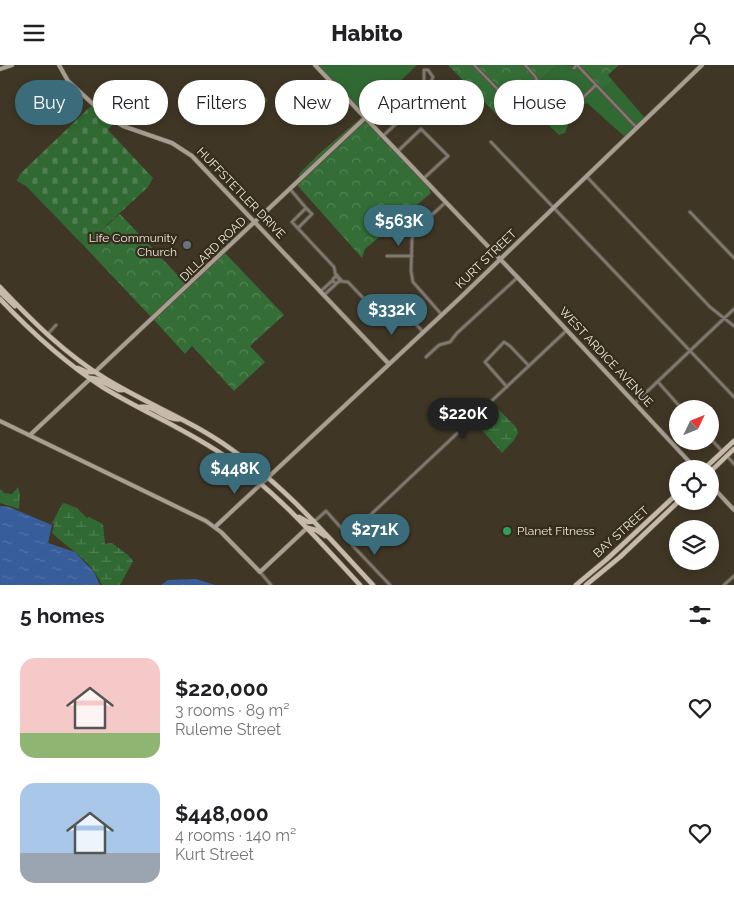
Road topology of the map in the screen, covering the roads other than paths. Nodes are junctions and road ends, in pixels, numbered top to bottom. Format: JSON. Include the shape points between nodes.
{"nodes":[{"id":1,"x":12,"y":65,"type":"edge"},
{"id":2,"x":58,"y":65,"type":"edge"},
{"id":3,"x":315,"y":65,"type":"edge"},
{"id":4,"x":474,"y":65,"type":"edge"},
{"id":5,"x":525,"y":65,"type":"edge"},
{"id":6,"x":702,"y":65,"type":"edge"},
{"id":7,"x":574,"y":68,"type":"dead end"},
{"id":8,"x":0,"y":69,"type":"edge"},
{"id":9,"x":596,"y":85,"type":"junction"},
{"id":10,"x":429,"y":88,"type":"joint"},
{"id":11,"x":584,"y":97,"type":"edge"},
{"id":12,"x":359,"y":112,"type":"edge"},
{"id":13,"x":359,"y":124,"type":"edge"},
{"id":14,"x":372,"y":125,"type":"edge"},
{"id":15,"x":394,"y":125,"type":"edge"},
{"id":16,"x":637,"y":128,"type":"junction"},
{"id":17,"x":383,"y":136,"type":"junction"},
{"id":18,"x":491,"y":142,"type":"dead end"},
{"id":19,"x":397,"y":152,"type":"junction"},
{"id":20,"x":587,"y":177,"type":"junction"},
{"id":21,"x":423,"y":179,"type":"junction"},
{"id":22,"x":290,"y":189,"type":"junction"},
{"id":23,"x":445,"y":203,"type":"junction"},
{"id":24,"x":306,"y":208,"type":"junction"},
{"id":25,"x":554,"y":208,"type":"junction"},
{"id":26,"x":690,"y":213,"type":"dead end"},
{"id":27,"x":255,"y":222,"type":"junction"},
{"id":28,"x":298,"y":228,"type":"junction"},
{"id":29,"x":386,"y":256,"type":"dead end"},
{"id":30,"x":412,"y":256,"type":"junction"},
{"id":31,"x":734,"y":258,"type":"edge"},
{"id":32,"x":500,"y":259,"type":"junction"},
{"id":33,"x":335,"y":277,"type":"junction"},
{"id":34,"x":518,"y":277,"type":"junction"},
{"id":35,"x":341,"y":281,"type":"junction"},
{"id":36,"x":336,"y":284,"type":"junction"},
{"id":37,"x":0,"y":287,"type":"edge"},
{"id":38,"x":0,"y":292,"type":"edge"},
{"id":39,"x":324,"y":292,"type":"junction"},
{"id":40,"x":0,"y":299,"type":"edge"},
{"id":41,"x":19,"y":307,"type":"junction"},
{"id":42,"x":734,"y":309,"type":"edge"},
{"id":43,"x":406,"y":313,"type":"junction"},
{"id":44,"x":442,"y":315,"type":"junction"},
{"id":45,"x":724,"y":319,"type":"junction"},
{"id":46,"x":384,"y":321,"type":"junction"},
{"id":47,"x":56,"y":325,"type":"dead end"},
{"id":48,"x":734,"y":326,"type":"edge"},
{"id":49,"x":567,"y":330,"type":"junction"},
{"id":50,"x":423,"y":332,"type":"junction"},
{"id":51,"x":47,"y":335,"type":"junction"},
{"id":52,"x":690,"y":351,"type":"junction"},
{"id":53,"x":426,"y":357,"type":"dead end"},
{"id":54,"x":68,"y":363,"type":"junction"},
{"id":55,"x":389,"y":364,"type":"junction"},
{"id":56,"x":529,"y":366,"type":"junction"},
{"id":57,"x":95,"y":372,"type":"junction"},
{"id":58,"x":90,"y":379,"type":"junction"},
{"id":59,"x":658,"y":382,"type":"junction"},
{"id":60,"x":507,"y":387,"type":"junction"},
{"id":61,"x":124,"y":390,"type":"junction"},
{"id":62,"x":734,"y":397,"type":"edge"},
{"id":63,"x":674,"y":400,"type":"edge"},
{"id":64,"x":635,"y":403,"type":"junction"},
{"id":65,"x":140,"y":407,"type":"junction"},
{"id":66,"x":181,"y":419,"type":"junction"},
{"id":67,"x":0,"y":421,"type":"edge"},
{"id":68,"x":30,"y":435,"type":"junction"},
{"id":69,"x":734,"y":441,"type":"edge"},
{"id":70,"x":719,"y":448,"type":"edge"},
{"id":71,"x":734,"y":449,"type":"edge"},
{"id":72,"x":722,"y":451,"type":"junction"},
{"id":73,"x":727,"y":456,"type":"junction"},
{"id":74,"x":688,"y":460,"type":"edge"},
{"id":75,"x":713,"y":460,"type":"edge"},
{"id":76,"x":719,"y":464,"type":"edge"},
{"id":77,"x":734,"y":464,"type":"edge"},
{"id":78,"x":268,"y":477,"type":"junction"},
{"id":79,"x":261,"y":483,"type":"junction"},
{"id":80,"x":719,"y":494,"type":"edge"},
{"id":81,"x":669,"y":502,"type":"edge"},
{"id":82,"x":669,"y":510,"type":"edge"},
{"id":83,"x":734,"y":510,"type":"edge"},
{"id":84,"x":292,"y":512,"type":"junction"},
{"id":85,"x":657,"y":513,"type":"junction"},
{"id":86,"x":662,"y":517,"type":"junction"},
{"id":87,"x":314,"y":521,"type":"junction"},
{"id":88,"x":215,"y":527,"type":"junction"},
{"id":89,"x":307,"y":528,"type":"junction"},
{"id":90,"x":347,"y":537,"type":"junction"},
{"id":91,"x":332,"y":541,"type":"junction"},
{"id":92,"x":606,"y":560,"type":"junction"},
{"id":93,"x":610,"y":565,"type":"junction"},
{"id":94,"x":260,"y":573,"type":"junction"},
{"id":95,"x":734,"y":576,"type":"edge"},
{"id":96,"x":271,"y":585,"type":"edge"},
{"id":97,"x":360,"y":585,"type":"edge"},
{"id":98,"x":373,"y":585,"type":"edge"},
{"id":99,"x":390,"y":585,"type":"edge"},
{"id":100,"x":576,"y":585,"type":"edge"},
{"id":101,"x":586,"y":585,"type":"edge"},
{"id":102,"x":724,"y":585,"type":"edge"}],
"edges":[{"from":1,"to":8,"type":"street"},
{"from":2,"to":27,"type":"street","name":"HUFFSTETLER DRIVE","via":[[68,81],[106,116],[189,153]]},
{"from":3,"to":12,"type":"street","name":"WEST ARDICE AVENUE"},
{"from":4,"to":5,"type":"street","via":[[512,104],[537,80]]},
{"from":6,"to":16,"type":"street","name":"KURT STREET"},
{"from":7,"to":9,"type":"street","via":[[577,65]]},
{"from":9,"to":11,"type":"street"},
{"from":9,"to":16,"type":"street"},
{"from":10,"to":10,"type":"street","via":[[424,81],[424,70],[433,77]]},
{"from":13,"to":22,"type":"street","name":"DILLARD ROAD"},
{"from":14,"to":17,"type":"street","name":"WEST ARDICE AVENUE"},
{"from":15,"to":17,"type":"street"},
{"from":16,"to":20,"type":"street","name":"KURT STREET"},
{"from":17,"to":19,"type":"street","name":"WEST ARDICE AVENUE"},
{"from":18,"to":25,"type":"street"},
{"from":19,"to":21,"type":"street","name":"WEST ARDICE AVENUE"},
{"from":19,"to":21,"type":"street","via":[[421,129],[448,156]]},
{"from":20,"to":25,"type":"street","name":"KURT STREET"},
{"from":20,"to":45,"type":"street"},
{"from":21,"to":23,"type":"street","name":"WEST ARDICE AVENUE"},
{"from":22,"to":24,"type":"street"},
{"from":22,"to":27,"type":"street","name":"DILLARD ROAD"},
{"from":23,"to":30,"type":"street","via":[[414,233]]},
{"from":23,"to":32,"type":"street","name":"WEST ARDICE AVENUE"},
{"from":24,"to":28,"type":"street","via":[[292,222]]},
{"from":24,"to":28,"type":"street","via":[[312,214]]},
{"from":25,"to":32,"type":"street","name":"KURT STREET"},
{"from":25,"to":52,"type":"street"},
{"from":26,"to":31,"type":"street"},
{"from":27,"to":39,"type":"street","name":"HUFFSTETLER DRIVE"},
{"from":27,"to":57,"type":"street","name":"DILLARD ROAD"},
{"from":28,"to":33,"type":"street","via":[[334,267]]},
{"from":29,"to":30,"type":"street"},
{"from":30,"to":44,"type":"street","via":[[410,275],[413,282]]},
{"from":32,"to":34,"type":"street","name":"WEST ARDICE AVENUE"},
{"from":32,"to":44,"type":"street","name":"KURT STREET"},
{"from":33,"to":35,"type":"street"},
{"from":33,"to":36,"type":"street"},
{"from":33,"to":39,"type":"street"},
{"from":34,"to":49,"type":"street","name":"WEST ARDICE AVENUE"},
{"from":34,"to":53,"type":"street","via":[[450,342],[439,345]]},
{"from":35,"to":36,"type":"street"},
{"from":35,"to":46,"type":"street","via":[[348,282]]},
{"from":36,"to":39,"type":"street"},
{"from":37,"to":41,"type":"main road"},
{"from":38,"to":41,"type":"main road","via":[[12,305]]},
{"from":39,"to":55,"type":"street","name":"HUFFSTETLER DRIVE"},
{"from":40,"to":54,"type":"main road","via":[[34,335]]},
{"from":41,"to":51,"type":"main road"},
{"from":42,"to":45,"type":"street"},
{"from":43,"to":46,"type":"street","via":[[390,327]]},
{"from":43,"to":46,"type":"street","via":[[400,307]]},
{"from":43,"to":50,"type":"street"},
{"from":44,"to":50,"type":"street","name":"KURT STREET"},
{"from":45,"to":48,"type":"street"},
{"from":45,"to":52,"type":"street"},
{"from":47,"to":51,"type":"street"},
{"from":49,"to":56,"type":"street"},
{"from":49,"to":64,"type":"street","name":"WEST ARDICE AVENUE"},
{"from":50,"to":55,"type":"street","name":"KURT STREET"},
{"from":51,"to":57,"type":"main road"},
{"from":52,"to":59,"type":"street"},
{"from":52,"to":62,"type":"street"},
{"from":54,"to":57,"type":"main road","via":[[87,372]]},
{"from":54,"to":58,"type":"main road"},
{"from":55,"to":78,"type":"street","name":"KURT STREET"},
{"from":56,"to":60,"type":"street"},
{"from":56,"to":60,"type":"street","via":[[504,342],[485,362]]},
{"from":57,"to":61,"type":"main road"},
{"from":58,"to":61,"type":"main road"},
{"from":58,"to":65,"type":"main road"},
{"from":58,"to":68,"type":"street"},
{"from":59,"to":63,"type":"street"},
{"from":59,"to":64,"type":"street"},
{"from":60,"to":90,"type":"street"},
{"from":61,"to":66,"type":"main road"},
{"from":64,"to":74,"type":"street","name":"WEST ARDICE AVENUE"},
{"from":65,"to":66,"type":"main road","via":[[174,420]]},
{"from":65,"to":79,"type":"main road","via":[[210,446]]},
{"from":66,"to":78,"type":"main road","via":[[227,445]]},
{"from":67,"to":68,"type":"street"},
{"from":68,"to":88,"type":"street"},
{"from":69,"to":72,"type":"main road"},
{"from":70,"to":72,"type":"street"},
{"from":71,"to":73,"type":"main road"},
{"from":72,"to":75,"type":"main road"},
{"from":73,"to":76,"type":"main road"},
{"from":73,"to":77,"type":"street"},
{"from":78,"to":79,"type":"street","name":"KURT STREET"},
{"from":78,"to":87,"type":"main road"},
{"from":79,"to":84,"type":"main road"},
{"from":79,"to":88,"type":"street","name":"KURT STREET"},
{"from":80,"to":83,"type":"street"},
{"from":81,"to":85,"type":"main road","name":"BAY STREET"},
{"from":82,"to":86,"type":"main road","name":"BAY STREET"},
{"from":84,"to":87,"type":"main road","via":[[303,520]]},
{"from":84,"to":89,"type":"main road"},
{"from":85,"to":86,"type":"street"},
{"from":85,"to":92,"type":"main road","name":"BAY STREET"},
{"from":86,"to":93,"type":"main road","name":"BAY STREET"},
{"from":87,"to":90,"type":"street","via":[[326,511]]},
{"from":87,"to":91,"type":"main road"},
{"from":88,"to":94,"type":"street"},
{"from":89,"to":91,"type":"main road"},
{"from":89,"to":94,"type":"street"},
{"from":89,"to":97,"type":"main road"},
{"from":90,"to":99,"type":"street"},
{"from":91,"to":98,"type":"main road"},
{"from":92,"to":93,"type":"street"},
{"from":92,"to":100,"type":"main road","name":"BAY STREET"},
{"from":93,"to":101,"type":"main road","name":"BAY STREET"},
{"from":94,"to":96,"type":"street"},
{"from":95,"to":102,"type":"street"}]}
